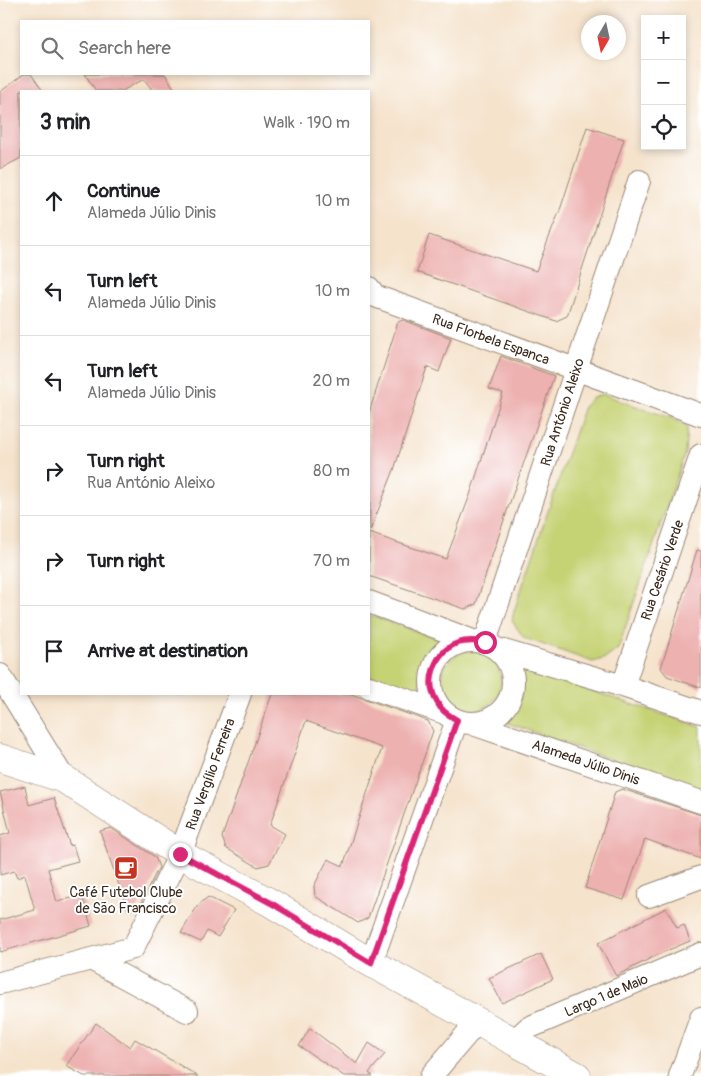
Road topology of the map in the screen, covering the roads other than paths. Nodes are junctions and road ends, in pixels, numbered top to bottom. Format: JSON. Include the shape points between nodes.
{"nodes":[{"id":1,"x":639,"y":181,"type":"dead end"},
{"id":2,"x":371,"y":299,"type":"edge"},
{"id":3,"x":576,"y":370,"type":"junction"},
{"id":4,"x":701,"y":416,"type":"edge"},
{"id":5,"x":701,"y":455,"type":"edge"},
{"id":6,"x":370,"y":602,"type":"edge"},
{"id":7,"x":485,"y":644,"type":"junction"},
{"id":8,"x":0,"y":675,"type":"edge"},
{"id":9,"x":623,"y":686,"type":"junction"},
{"id":10,"x":370,"y":687,"type":"edge"},
{"id":11,"x":240,"y":695,"type":"edge"},
{"id":12,"x":701,"y":712,"type":"edge"},
{"id":13,"x":458,"y":719,"type":"junction"},
{"id":14,"x":0,"y":758,"type":"edge"},
{"id":15,"x":64,"y":779,"type":"junction"},
{"id":16,"x":701,"y":802,"type":"edge"},
{"id":17,"x":180,"y":854,"type":"junction"},
{"id":18,"x":701,"y":877,"type":"edge"},
{"id":19,"x":649,"y":896,"type":"dead end"},
{"id":20,"x":701,"y":954,"type":"edge"},
{"id":21,"x":91,"y":959,"type":"junction"},
{"id":22,"x":371,"y":963,"type":"junction"},
{"id":23,"x":0,"y":983,"type":"edge"},
{"id":24,"x":187,"y":1011,"type":"dead end"},
{"id":25,"x":701,"y":1018,"type":"edge"},
{"id":26,"x":478,"y":1021,"type":"junction"},
{"id":27,"x":514,"y":1041,"type":"junction"},
{"id":28,"x":432,"y":1076,"type":"edge"},
{"id":29,"x":577,"y":1076,"type":"edge"},
{"id":30,"x":680,"y":1076,"type":"edge"}],
"edges":[{"from":1,"to":3,"type":"street","name":"Rua António Aleixo"},
{"from":2,"to":3,"type":"street","name":"Rua Florbela Espanca"},
{"from":3,"to":4,"type":"street","name":"Rua Florbela Espanca"},
{"from":3,"to":7,"type":"street","name":"Rua António Aleixo"},
{"from":5,"to":9,"type":"street","name":"Rua Cesário Verde"},
{"from":6,"to":7,"type":"street"},
{"from":7,"to":9,"type":"street"},
{"from":7,"to":13,"type":"street","via":[[458,643],[445,650],[436,661],[432,674],[436,702]]},
{"from":7,"to":13,"type":"street","via":[[506,658],[512,670],[511,696],[495,716],[483,721]]},
{"from":8,"to":15,"type":"street"},
{"from":9,"to":12,"type":"street"},
{"from":10,"to":13,"type":"street","name":"Alameda Júlio Dinis"},
{"from":11,"to":17,"type":"street","name":"Rua Vergílio Ferreira"},
{"from":13,"to":16,"type":"street","name":"Alameda Júlio Dinis"},
{"from":13,"to":22,"type":"street"},
{"from":14,"to":15,"type":"street"},
{"from":15,"to":17,"type":"street"},
{"from":17,"to":21,"type":"street","name":"Rua Vergílio Ferreira","via":[[133,948]]},
{"from":17,"to":22,"type":"street","via":[[271,903]]},
{"from":18,"to":19,"type":"street"},
{"from":20,"to":27,"type":"street","name":"Largo 1 de Maio","via":[[528,1028]]},
{"from":21,"to":23,"type":"street","name":"Rua Vergílio Ferreira"},
{"from":21,"to":24,"type":"street"},
{"from":22,"to":26,"type":"street"},
{"from":25,"to":30,"type":"street"},
{"from":26,"to":27,"type":"street"},
{"from":26,"to":28,"type":"street"},
{"from":27,"to":29,"type":"street"}]}
